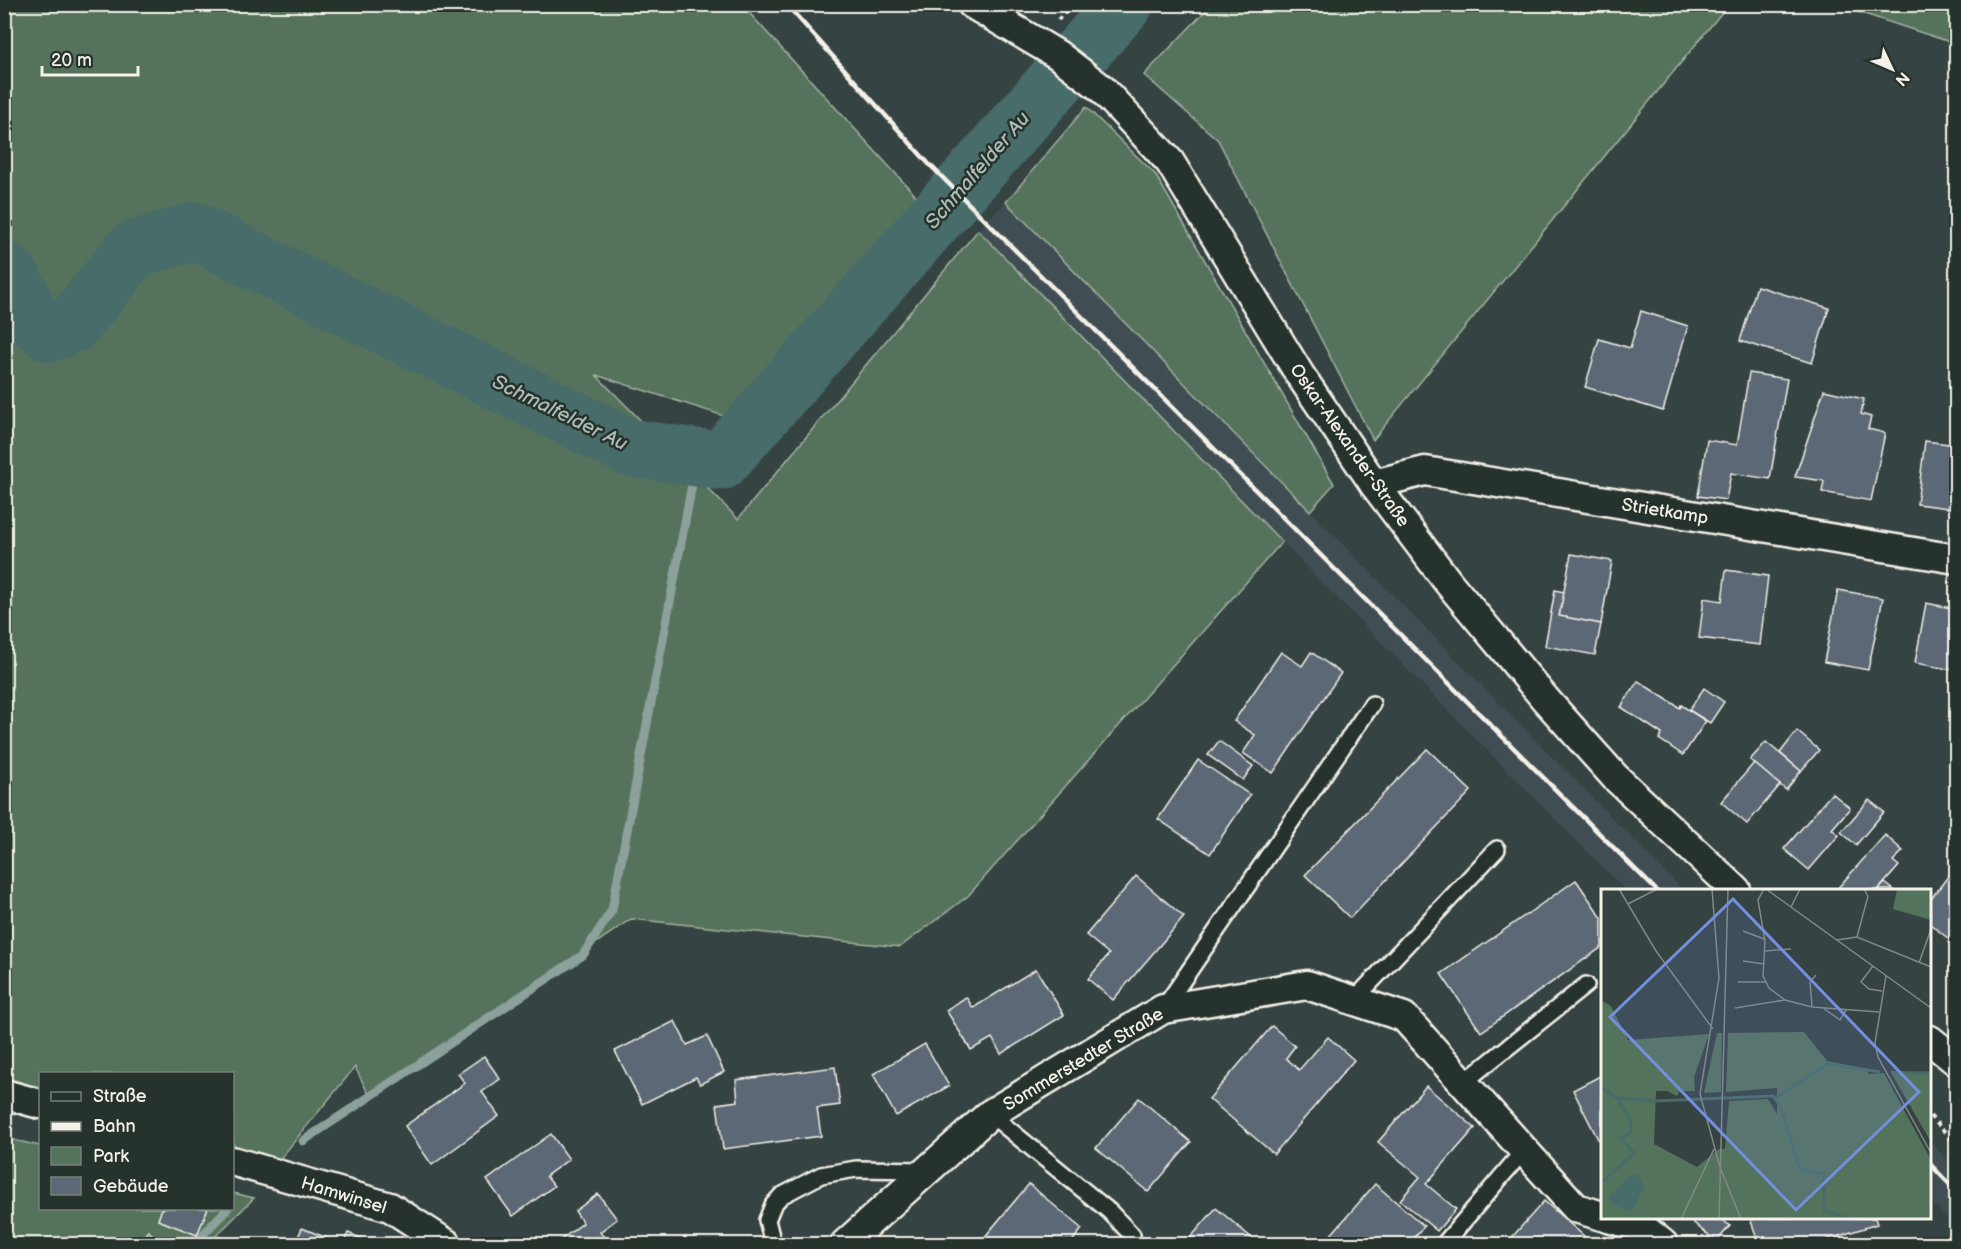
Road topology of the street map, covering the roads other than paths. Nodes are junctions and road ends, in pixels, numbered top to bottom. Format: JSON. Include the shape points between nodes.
{"nodes":[{"id":1,"x":972,"y":4,"type":"edge"},
{"id":2,"x":1374,"y":484,"type":"junction"},
{"id":3,"x":1956,"y":559,"type":"edge"},
{"id":4,"x":1372,"y":704,"type":"dead end"},
{"id":5,"x":1497,"y":849,"type":"dead end"},
{"id":6,"x":1734,"y":889,"type":"edge"},
{"id":7,"x":1586,"y":985,"type":"dead end"},
{"id":8,"x":1353,"y":1001,"type":"junction"},
{"id":9,"x":1164,"y":1009,"type":"junction"},
{"id":10,"x":1931,"y":1042,"type":"edge"},
{"id":11,"x":1956,"y":1061,"type":"edge"},
{"id":12,"x":1463,"y":1083,"type":"junction"},
{"id":13,"x":4,"y":1094,"type":"edge"},
{"id":14,"x":39,"y":1104,"type":"edge"},
{"id":15,"x":990,"y":1114,"type":"junction"},
{"id":16,"x":1524,"y":1150,"type":"junction"},
{"id":17,"x":234,"y":1162,"type":"edge"},
{"id":18,"x":928,"y":1170,"type":"junction"},
{"id":19,"x":1601,"y":1212,"type":"edge"},
{"id":20,"x":1620,"y":1219,"type":"edge"},
{"id":21,"x":447,"y":1245,"type":"edge"},
{"id":22,"x":775,"y":1245,"type":"edge"},
{"id":23,"x":845,"y":1245,"type":"edge"},
{"id":24,"x":1133,"y":1245,"type":"edge"},
{"id":25,"x":1444,"y":1245,"type":"edge"},
{"id":26,"x":1663,"y":1245,"type":"edge"}],
"edges":[{"from":1,"to":2,"type":"street","name":"Oskar-Alexander-Straße","via":[[1058,55],[1101,88],[1170,162],[1300,375]]},
{"from":2,"to":3,"type":"street","name":"Strietkamp","via":[[1425,471]]},
{"from":2,"to":6,"type":"street","name":"Oskar-Alexander-Straße","via":[[1455,591],[1546,700],[1615,777]]},
{"from":4,"to":9,"type":"lane"},
{"from":5,"to":8,"type":"lane"},
{"from":7,"to":12,"type":"lane"},
{"from":8,"to":9,"type":"street","name":"Sommerstedter Straße","via":[[1307,985]]},
{"from":8,"to":12,"type":"street","name":"Sommerstedter Straße","via":[[1404,1017]]},
{"from":9,"to":15,"type":"street","name":"Sommerstedter Straße"},
{"from":10,"to":11,"type":"street"},
{"from":12,"to":16,"type":"street","name":"Sommerstedter Straße"},
{"from":13,"to":14,"type":"street"},
{"from":15,"to":18,"type":"street","name":"Sommerstedter Straße"},
{"from":15,"to":24,"type":"lane","via":[[1109,1211],[1132,1235]]},
{"from":16,"to":19,"type":"street","name":"Sommerstedter Straße","via":[[1576,1208]]},
{"from":16,"to":25,"type":"lane"},
{"from":17,"to":21,"type":"street","name":"Hamwinsel","via":[[390,1207]]},
{"from":18,"to":22,"type":"lane","via":[[856,1169],[822,1175],[781,1196],[773,1205],[767,1220]]},
{"from":18,"to":23,"type":"street","name":"Sommerstedter Straße"},
{"from":20,"to":26,"type":"street","name":"Sommerstedter Straße","via":[[1642,1227]]}]}
